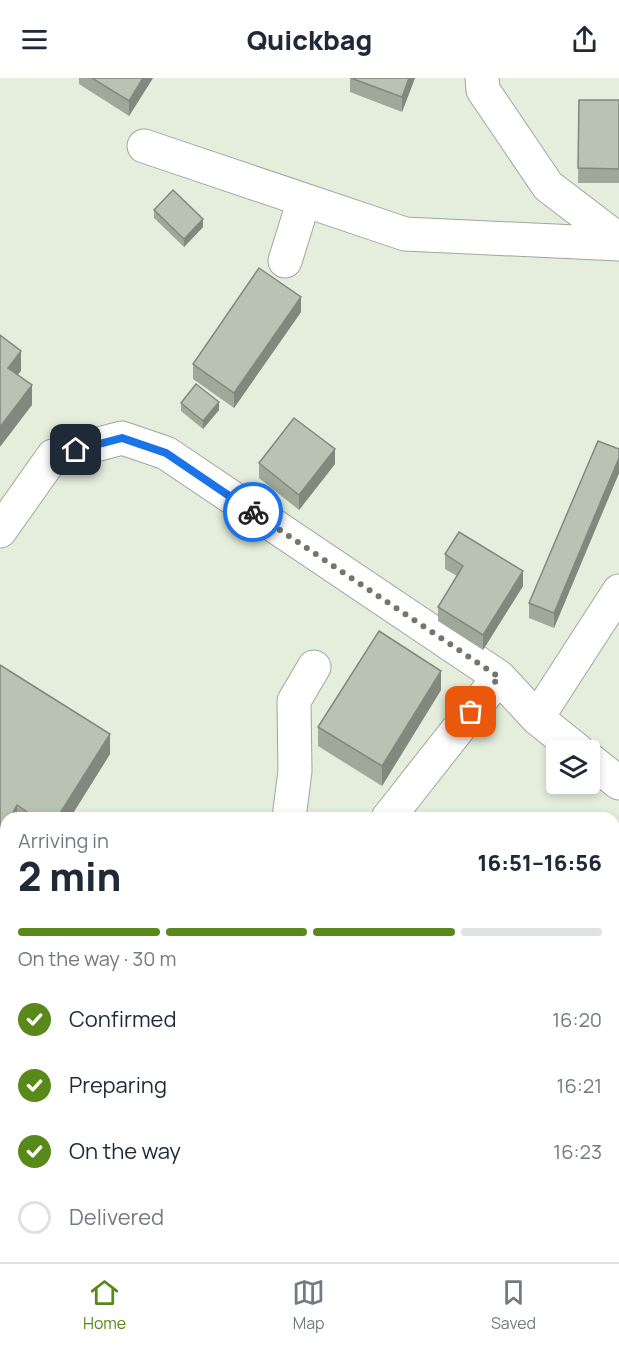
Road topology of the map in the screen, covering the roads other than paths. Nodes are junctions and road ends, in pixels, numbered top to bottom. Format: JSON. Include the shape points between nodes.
{"nodes":[{"id":1,"x":482,"y":78,"type":"edge"},
{"id":2,"x":144,"y":146,"type":"dead end"},
{"id":3,"x":304,"y":200,"type":"junction"},
{"id":4,"x":619,"y":242,"type":"edge"},
{"id":5,"x":285,"y":261,"type":"dead end"},
{"id":6,"x":0,"y":531,"type":"edge"},
{"id":7,"x":619,"y":591,"type":"edge"},
{"id":8,"x":314,"y":667,"type":"dead end"},
{"id":9,"x":499,"y":677,"type":"junction"},
{"id":10,"x":537,"y":718,"type":"junction"},
{"id":11,"x":564,"y":740,"type":"edge"},
{"id":12,"x":600,"y":768,"type":"edge"},
{"id":13,"x":619,"y":783,"type":"edge"},
{"id":14,"x":290,"y":812,"type":"edge"},
{"id":15,"x":393,"y":812,"type":"edge"}],
"edges":[{"from":1,"to":4,"type":"street","via":[[483,90],[548,186]]},
{"from":2,"to":3,"type":"street"},
{"from":3,"to":4,"type":"street","via":[[405,234]]},
{"from":3,"to":5,"type":"street"},
{"from":6,"to":9,"type":"street","via":[[53,456],[122,438],[166,453]]},
{"from":7,"to":10,"type":"street"},
{"from":8,"to":14,"type":"street","via":[[294,701],[295,771]]},
{"from":9,"to":10,"type":"street"},
{"from":9,"to":15,"type":"street"},
{"from":10,"to":11,"type":"street"},
{"from":12,"to":13,"type":"street"}]}
